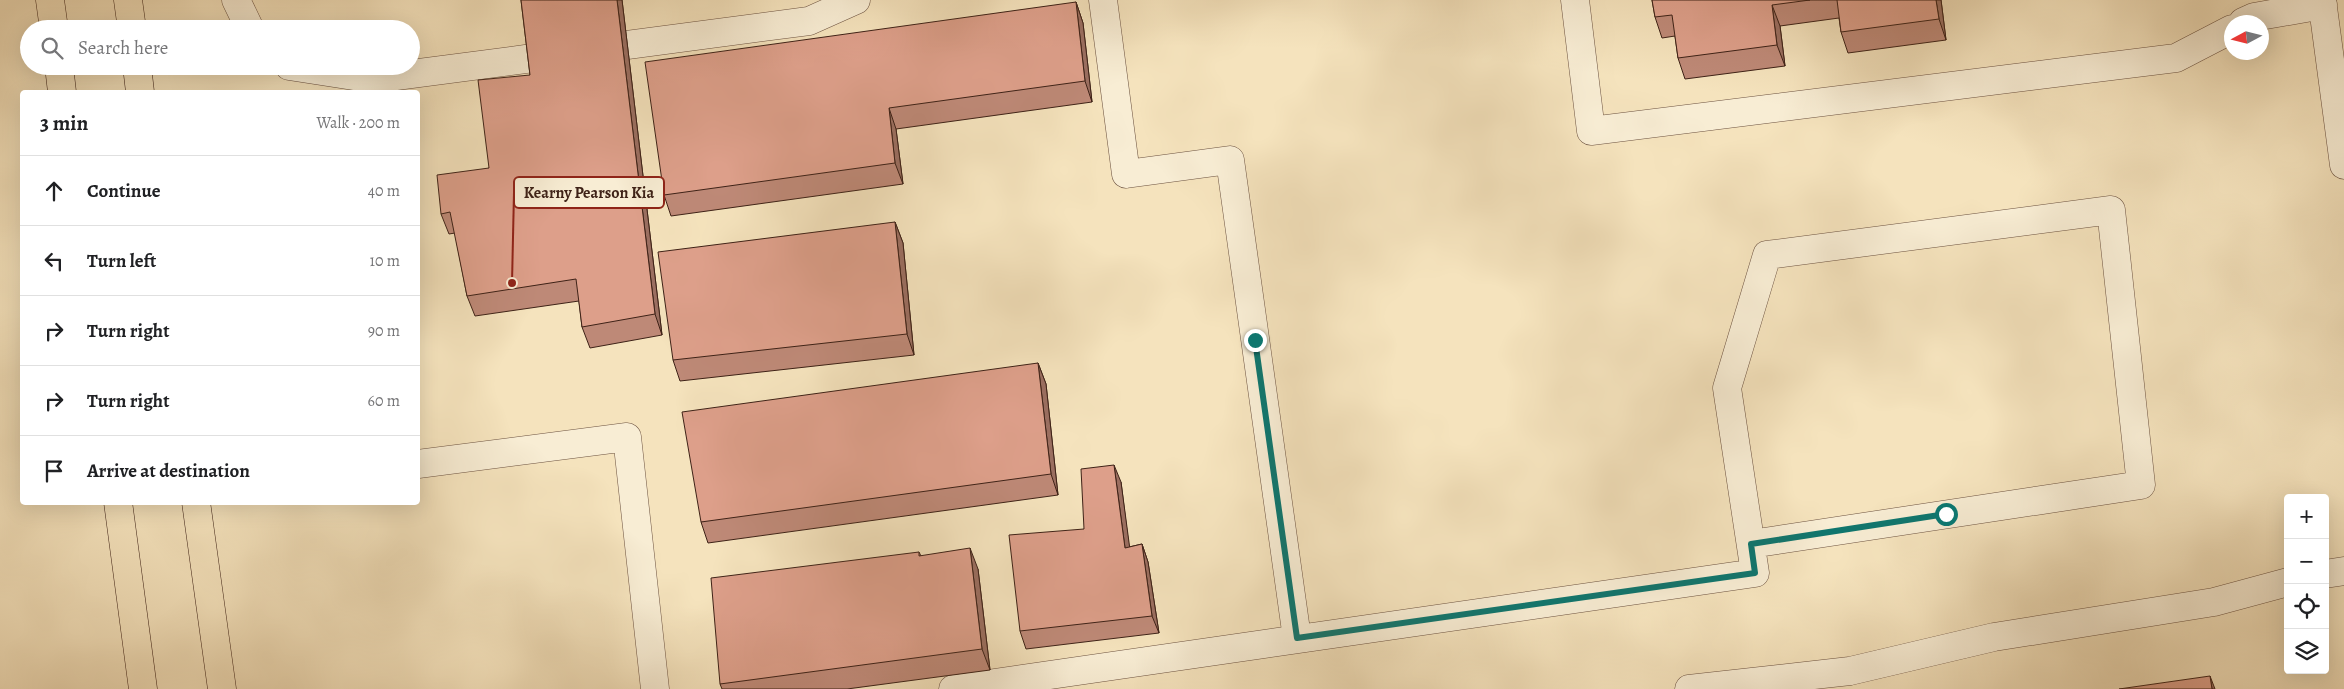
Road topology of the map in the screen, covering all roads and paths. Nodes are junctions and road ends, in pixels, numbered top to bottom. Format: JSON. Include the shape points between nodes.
{"nodes":[{"id":1,"x":50,"y":0,"type":"edge"},
{"id":2,"x":128,"y":0,"type":"edge"},
{"id":3,"x":236,"y":0,"type":"edge"},
{"id":4,"x":856,"y":0,"type":"edge"},
{"id":5,"x":1103,"y":0,"type":"edge"},
{"id":6,"x":1575,"y":0,"type":"edge"},
{"id":7,"x":2323,"y":3,"type":"edge"},
{"id":8,"x":2264,"y":15,"type":"edge"},
{"id":9,"x":53,"y":20,"type":"edge"},
{"id":10,"x":131,"y":20,"type":"edge"},
{"id":11,"x":246,"y":20,"type":"edge"},
{"id":12,"x":2224,"y":33,"type":"edge"},
{"id":13,"x":627,"y":45,"type":"dead end"},
{"id":14,"x":533,"y":58,"type":"edge"},
{"id":15,"x":420,"y":73,"type":"edge"},
{"id":16,"x":60,"y":75,"type":"edge"},
{"id":17,"x":138,"y":75,"type":"edge"},
{"id":18,"x":347,"y":75,"type":"edge"},
{"id":19,"x":403,"y":75,"type":"edge"},
{"id":20,"x":62,"y":90,"type":"edge"},
{"id":21,"x":140,"y":90,"type":"edge"},
{"id":22,"x":2344,"y":165,"type":"edge"},
{"id":23,"x":420,"y":464,"type":"edge"},
{"id":24,"x":118,"y":505,"type":"edge"},
{"id":25,"x":196,"y":505,"type":"edge"},
{"id":26,"x":1751,"y":544,"type":"junction"},
{"id":27,"x":2344,"y":571,"type":"edge"},
{"id":28,"x":2329,"y":573,"type":"edge"},
{"id":29,"x":2284,"y":583,"type":"edge"},
{"id":30,"x":1297,"y":638,"type":"junction"},
{"id":31,"x":143,"y":689,"type":"edge"},
{"id":32,"x":222,"y":689,"type":"edge"},
{"id":33,"x":655,"y":689,"type":"edge"},
{"id":34,"x":953,"y":689,"type":"edge"},
{"id":35,"x":1689,"y":689,"type":"edge"}],
"edges":[{"from":1,"to":9,"type":"main road"},
{"from":2,"to":10,"type":"main road"},
{"from":3,"to":11,"type":"street"},
{"from":4,"to":13,"type":"street","via":[[809,21]]},
{"from":5,"to":30,"type":"street","via":[[1126,174],[1230,160]]},
{"from":6,"to":12,"type":"street","via":[[1591,131],[2176,58]]},
{"from":7,"to":8,"type":"street"},
{"from":7,"to":22,"type":"street"},
{"from":14,"to":15,"type":"street"},
{"from":16,"to":20,"type":"main road"},
{"from":17,"to":21,"type":"main road"},
{"from":18,"to":19,"type":"street","via":[[373,79]]},
{"from":23,"to":33,"type":"street","via":[[627,437]]},
{"from":24,"to":31,"type":"main road"},
{"from":25,"to":32,"type":"main road"},
{"from":26,"to":26,"type":"street","via":[[2141,485],[2111,210],[1767,255],[1728,388]]},
{"from":26,"to":30,"type":"street","via":[[1755,573]]},
{"from":27,"to":28,"type":"street"},
{"from":29,"to":35,"type":"street","via":[[2214,602],[1994,637],[1850,671]]},
{"from":30,"to":34,"type":"street"}]}
